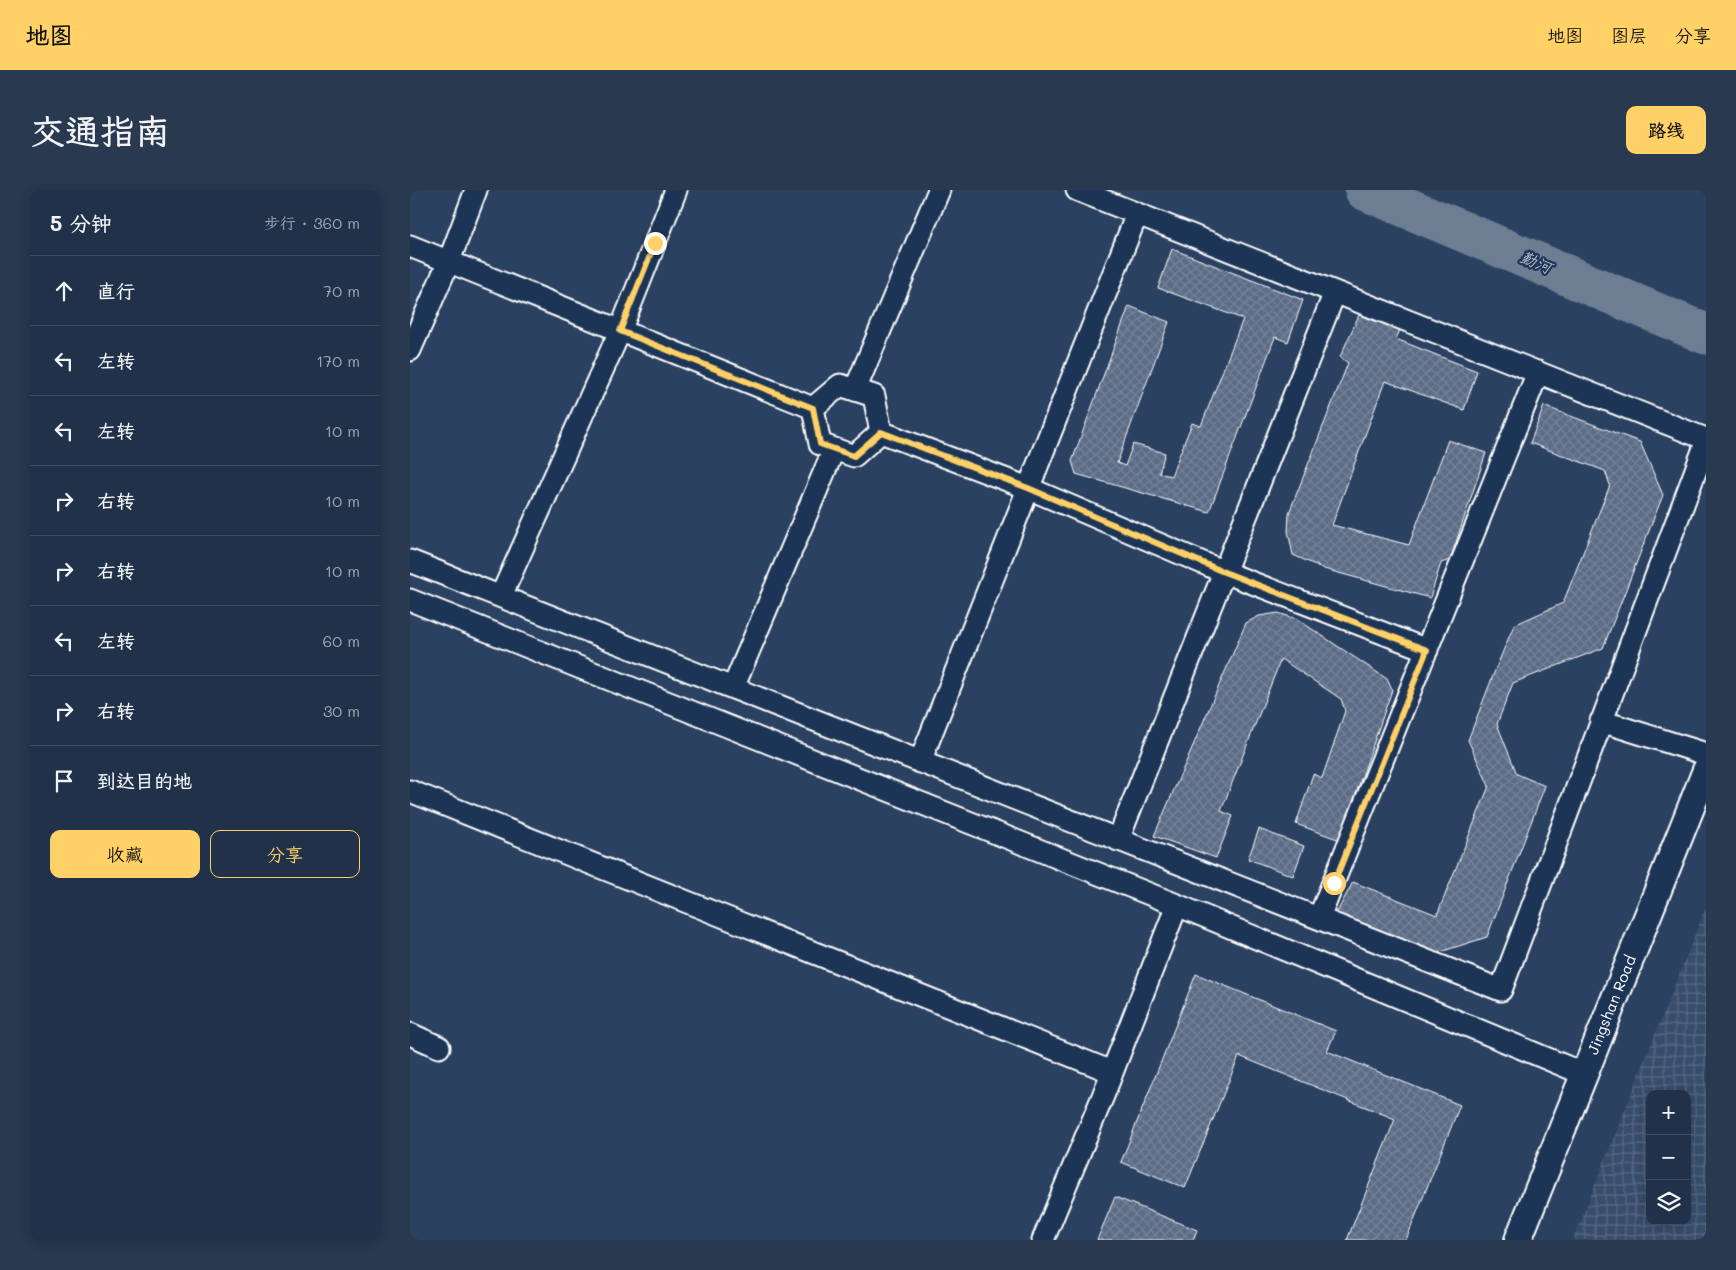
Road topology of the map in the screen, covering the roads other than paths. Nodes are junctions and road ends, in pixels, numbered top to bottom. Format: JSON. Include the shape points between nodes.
{"nodes":[{"id":1,"x":476,"y":190,"type":"edge"},
{"id":2,"x":676,"y":190,"type":"edge"},
{"id":3,"x":939,"y":190,"type":"edge"},
{"id":4,"x":1077,"y":190,"type":"edge"},
{"id":5,"x":1138,"y":214,"type":"junction"},
{"id":6,"x":410,"y":246,"type":"edge"},
{"id":7,"x":449,"y":261,"type":"junction"},
{"id":8,"x":1335,"y":292,"type":"junction"},
{"id":9,"x":620,"y":331,"type":"junction"},
{"id":10,"x":410,"y":350,"type":"edge"},
{"id":11,"x":1538,"y":372,"type":"junction"},
{"id":12,"x":855,"y":390,"type":"junction"},
{"id":13,"x":813,"y":408,"type":"junction"},
{"id":14,"x":881,"y":432,"type":"junction"},
{"id":15,"x":1706,"y":439,"type":"edge"},
{"id":16,"x":1706,"y":443,"type":"edge"},
{"id":17,"x":834,"y":449,"type":"junction"},
{"id":18,"x":1028,"y":488,"type":"junction"},
{"id":19,"x":410,"y":561,"type":"edge"},
{"id":20,"x":1224,"y":572,"type":"junction"},
{"id":21,"x":501,"y":596,"type":"junction"},
{"id":22,"x":410,"y":600,"type":"edge"},
{"id":23,"x":1427,"y":650,"type":"junction"},
{"id":24,"x":734,"y":688,"type":"junction"},
{"id":25,"x":1602,"y":721,"type":"junction"},
{"id":26,"x":1706,"y":754,"type":"edge"},
{"id":27,"x":920,"y":762,"type":"junction"},
{"id":28,"x":1706,"y":770,"type":"edge"},
{"id":29,"x":410,"y":791,"type":"edge"},
{"id":30,"x":1118,"y":840,"type":"junction"},
{"id":31,"x":1177,"y":905,"type":"junction"},
{"id":32,"x":1319,"y":918,"type":"junction"},
{"id":33,"x":410,"y":1034,"type":"edge"},
{"id":34,"x":439,"y":1047,"type":"dead end"},
{"id":35,"x":1112,"y":1072,"type":"junction"},
{"id":36,"x":1584,"y":1074,"type":"junction"},
{"id":37,"x":1043,"y":1240,"type":"edge"},
{"id":38,"x":1518,"y":1240,"type":"edge"}],
"edges":[{"from":1,"to":7,"type":"street"},
{"from":2,"to":9,"type":"street"},
{"from":3,"to":12,"type":"street"},
{"from":4,"to":5,"type":"street"},
{"from":5,"to":8,"type":"street"},
{"from":5,"to":18,"type":"street"},
{"from":6,"to":7,"type":"street"},
{"from":7,"to":9,"type":"street"},
{"from":7,"to":10,"type":"street"},
{"from":8,"to":11,"type":"street"},
{"from":8,"to":20,"type":"street"},
{"from":9,"to":13,"type":"street"},
{"from":9,"to":21,"type":"street"},
{"from":11,"to":15,"type":"street"},
{"from":11,"to":23,"type":"street"},
{"from":12,"to":13,"type":"street","via":[[840,385]]},
{"from":12,"to":14,"type":"street","via":[[874,396]]},
{"from":13,"to":17,"type":"street","via":[[820,444]]},
{"from":14,"to":17,"type":"street","via":[[854,456]]},
{"from":14,"to":18,"type":"street"},
{"from":16,"to":25,"type":"street"},
{"from":17,"to":24,"type":"street"},
{"from":18,"to":20,"type":"street"},
{"from":18,"to":27,"type":"street"},
{"from":19,"to":21,"type":"street"},
{"from":20,"to":23,"type":"street"},
{"from":20,"to":30,"type":"street"},
{"from":21,"to":24,"type":"street"},
{"from":22,"to":31,"type":"street"},
{"from":23,"to":32,"type":"street"},
{"from":24,"to":27,"type":"street"},
{"from":25,"to":26,"type":"street"},
{"from":25,"to":32,"type":"street","via":[[1501,990]]},
{"from":27,"to":30,"type":"street"},
{"from":28,"to":36,"type":"street","name":"Jingshan Road"},
{"from":29,"to":35,"type":"street"},
{"from":30,"to":32,"type":"street"},
{"from":31,"to":35,"type":"street"},
{"from":31,"to":36,"type":"street"},
{"from":33,"to":34,"type":"street"},
{"from":35,"to":37,"type":"street"},
{"from":36,"to":38,"type":"street","name":"Jingshan Road"}]}
